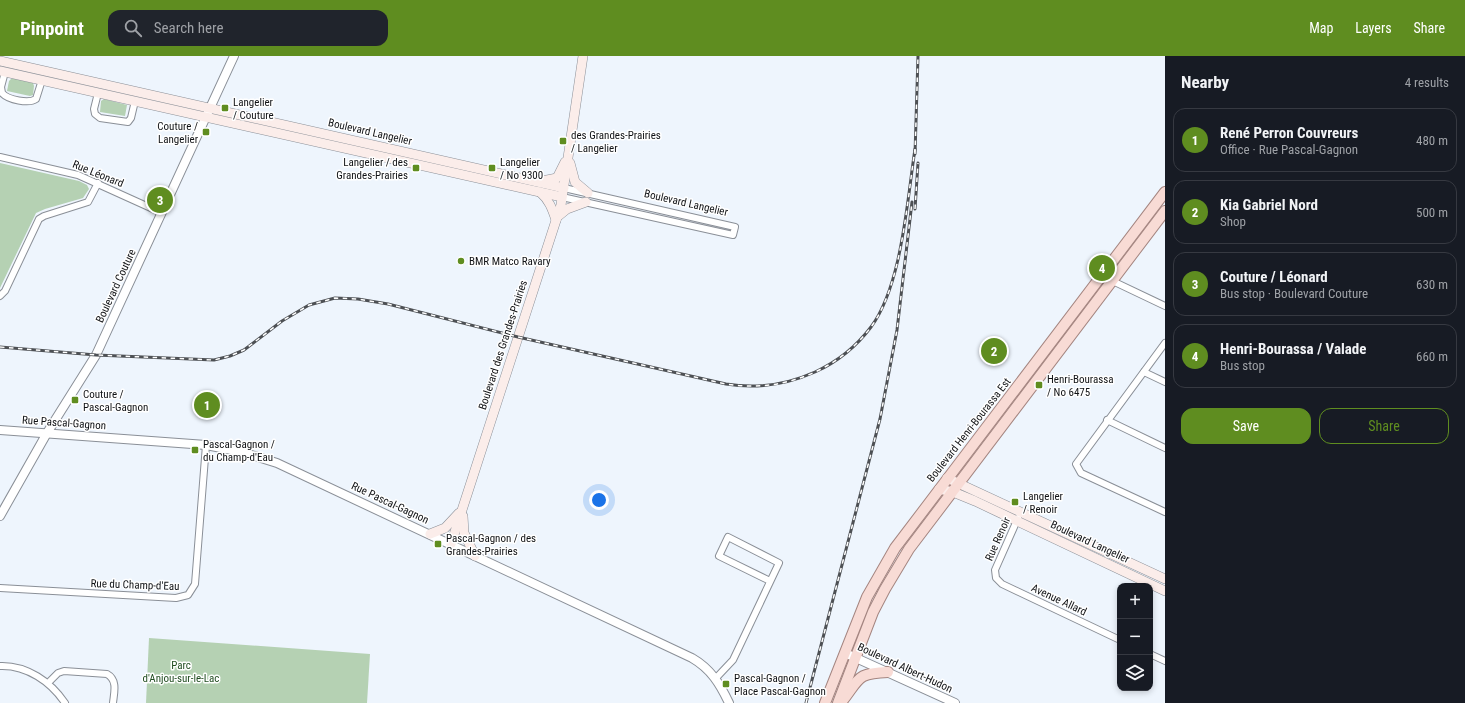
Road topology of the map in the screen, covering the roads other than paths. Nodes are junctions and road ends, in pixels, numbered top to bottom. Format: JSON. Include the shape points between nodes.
{"nodes":[{"id":1,"x":234,"y":56,"type":"edge"},
{"id":2,"x":583,"y":56,"type":"edge"},
{"id":3,"x":0,"y":61,"type":"edge"},
{"id":4,"x":3,"y":72,"type":"edge"},
{"id":5,"x":42,"y":80,"type":"junction"},
{"id":6,"x":98,"y":92,"type":"junction"},
{"id":7,"x":135,"y":101,"type":"junction"},
{"id":8,"x":210,"y":108,"type":"junction"},
{"id":9,"x":206,"y":117,"type":"junction"},
{"id":10,"x":569,"y":152,"type":"junction"},
{"id":11,"x":0,"y":158,"type":"edge"},
{"id":12,"x":530,"y":181,"type":"junction"},
{"id":13,"x":98,"y":183,"type":"junction"},
{"id":14,"x":540,"y":192,"type":"junction"},
{"id":15,"x":1165,"y":192,"type":"edge"},
{"id":16,"x":563,"y":193,"type":"junction"},
{"id":17,"x":587,"y":198,"type":"junction"},
{"id":18,"x":1161,"y":204,"type":"edge"},
{"id":19,"x":1165,"y":211,"type":"edge"},
{"id":20,"x":162,"y":212,"type":"junction"},
{"id":21,"x":556,"y":220,"type":"junction"},
{"id":22,"x":1102,"y":276,"type":"junction"},
{"id":23,"x":1113,"y":280,"type":"junction"},
{"id":24,"x":0,"y":296,"type":"edge"},
{"id":25,"x":1165,"y":306,"type":"edge"},
{"id":26,"x":1165,"y":343,"type":"edge"},
{"id":27,"x":1144,"y":372,"type":"junction"},
{"id":28,"x":1165,"y":382,"type":"edge"},
{"id":29,"x":1107,"y":420,"type":"junction"},
{"id":30,"x":0,"y":430,"type":"edge"},
{"id":31,"x":47,"y":433,"type":"junction"},
{"id":32,"x":206,"y":445,"type":"junction"},
{"id":33,"x":1165,"y":448,"type":"edge"},
{"id":34,"x":947,"y":478,"type":"junction"},
{"id":35,"x":959,"y":483,"type":"junction"},
{"id":36,"x":939,"y":489,"type":"junction"},
{"id":37,"x":953,"y":492,"type":"junction"},
{"id":38,"x":463,"y":509,"type":"junction"},
{"id":39,"x":1021,"y":512,"type":"junction"},
{"id":40,"x":1165,"y":512,"type":"edge"},
{"id":41,"x":0,"y":516,"type":"edge"},
{"id":42,"x":1017,"y":521,"type":"junction"},
{"id":43,"x":430,"y":534,"type":"junction"},
{"id":44,"x":451,"y":544,"type":"junction"},
{"id":45,"x":475,"y":556,"type":"junction"},
{"id":46,"x":994,"y":574,"type":"joint"},
{"id":47,"x":1165,"y":579,"type":"edge"},
{"id":48,"x":770,"y":581,"type":"junction"},
{"id":49,"x":0,"y":588,"type":"edge"},
{"id":50,"x":1165,"y":591,"type":"edge"},
{"id":51,"x":1117,"y":639,"type":"edge"},
{"id":52,"x":845,"y":653,"type":"junction"},
{"id":53,"x":1152,"y":655,"type":"edge"},
{"id":54,"x":857,"y":657,"type":"junction"},
{"id":55,"x":1165,"y":661,"type":"edge"},
{"id":56,"x":0,"y":666,"type":"edge"},
{"id":57,"x":888,"y":672,"type":"junction"},
{"id":58,"x":716,"y":678,"type":"junction"},
{"id":59,"x":48,"y":683,"type":"junction"},
{"id":60,"x":65,"y":703,"type":"edge"},
{"id":61,"x":113,"y":703,"type":"edge"},
{"id":62,"x":729,"y":703,"type":"edge"},
{"id":63,"x":825,"y":703,"type":"edge"},
{"id":64,"x":839,"y":703,"type":"edge"},
{"id":65,"x":955,"y":703,"type":"edge"}],
"edges":[{"from":1,"to":8,"type":"street","name":"Boulevard Couture"},
{"from":2,"to":10,"type":"main road","name":"Boulevard des Grandes-Prairies"},
{"from":3,"to":8,"type":"main road","name":"Boulevard Langelier"},
{"from":4,"to":5,"type":"main road","name":"Boulevard Langelier"},
{"from":4,"to":5,"type":"street","name":"Boulevard Langelier","via":[[2,93],[7,97],[28,102],[36,99]]},
{"from":5,"to":6,"type":"main road","name":"Boulevard Langelier"},
{"from":6,"to":7,"type":"main road","name":"Boulevard Langelier"},
{"from":6,"to":7,"type":"street","via":[[94,112],[100,118],[128,122]]},
{"from":7,"to":9,"type":"main road","name":"Boulevard Langelier"},
{"from":8,"to":9,"type":"street","name":"Boulevard Couture"},
{"from":8,"to":12,"type":"main road","name":"Boulevard Langelier"},
{"from":9,"to":14,"type":"main road","name":"Boulevard Langelier"},
{"from":9,"to":20,"type":"street","name":"Boulevard Couture"},
{"from":10,"to":12,"type":"main road","via":[[557,178]]},
{"from":10,"to":16,"type":"main road","name":"Boulevard des Grandes-Prairies"},
{"from":10,"to":17,"type":"main road","via":[[575,182]]},
{"from":11,"to":13,"type":"street","name":"Rue Léonard","via":[[67,172]]},
{"from":12,"to":16,"type":"main road","name":"Boulevard Langelier"},
{"from":13,"to":20,"type":"street","name":"Rue Léonard"},
{"from":13,"to":24,"type":"street","via":[[88,202],[39,219],[5,291]]},
{"from":14,"to":16,"type":"main road","name":"Boulevard Langelier"},
{"from":14,"to":21,"type":"main road","via":[[547,198]]},
{"from":15,"to":18,"type":"main road","name":"Boulevard Henri-Bourassa Est"},
{"from":16,"to":17,"type":"street","name":"Boulevard Langelier"},
{"from":16,"to":17,"type":"street","name":"Boulevard Langelier"},
{"from":16,"to":21,"type":"main road","name":"Boulevard des Grandes-Prairies"},
{"from":17,"to":17,"type":"street","name":"Boulevard Langelier","via":[[732,235],[735,227]]},
{"from":17,"to":21,"type":"main road","via":[[567,209]]},
{"from":18,"to":22,"type":"main road","name":"Boulevard Henri-Bourassa Est"},
{"from":19,"to":23,"type":"main road"},
{"from":20,"to":31,"type":"street","name":"Boulevard Couture","via":[[96,355]]},
{"from":21,"to":38,"type":"main road","name":"Boulevard des Grandes-Prairies"},
{"from":22,"to":23,"type":"street"},
{"from":22,"to":34,"type":"main road","name":"Boulevard Henri-Bourassa Est"},
{"from":23,"to":25,"type":"street"},
{"from":23,"to":35,"type":"main road"},
{"from":26,"to":27,"type":"street"},
{"from":27,"to":28,"type":"street"},
{"from":27,"to":29,"type":"street"},
{"from":29,"to":33,"type":"street"},
{"from":29,"to":40,"type":"street","via":[[1076,467],[1081,473]]},
{"from":30,"to":31,"type":"street","name":"Rue Pascal-Gagnon"},
{"from":31,"to":32,"type":"street","name":"Rue Pascal-Gagnon"},
{"from":31,"to":41,"type":"street","name":"Boulevard Couture"},
{"from":32,"to":43,"type":"street","name":"Rue Pascal-Gagnon","via":[[242,452],[290,468]]},
{"from":32,"to":49,"type":"street","name":"Rue du Champ-d'Eau","via":[[194,584],[188,595],[176,598]]},
{"from":34,"to":35,"type":"main road","name":"Boulevard Langelier"},
{"from":34,"to":36,"type":"main road","name":"Boulevard Henri-Bourassa Est"},
{"from":35,"to":37,"type":"main road"},
{"from":35,"to":39,"type":"main road","name":"Boulevard Langelier"},
{"from":36,"to":37,"type":"main road","name":"Boulevard Langelier"},
{"from":36,"to":52,"type":"main road","name":"Boulevard Henri-Bourassa Est","via":[[882,567]]},
{"from":37,"to":42,"type":"main road","name":"Boulevard Langelier"},
{"from":37,"to":54,"type":"main road","via":[[922,530],[894,573],[870,619]]},
{"from":38,"to":43,"type":"main road","via":[[453,522]]},
{"from":38,"to":44,"type":"main road","name":"Boulevard des Grandes-Prairies"},
{"from":38,"to":45,"type":"main road","via":[[464,533]]},
{"from":39,"to":42,"type":"street","name":"Rue Renoir"},
{"from":39,"to":47,"type":"main road","name":"Boulevard Langelier"},
{"from":42,"to":46,"type":"street","name":"Rue Renoir"},
{"from":42,"to":50,"type":"main road","name":"Boulevard Langelier"},
{"from":43,"to":44,"type":"street","name":"Rue Pascal-Gagnon"},
{"from":44,"to":45,"type":"street","name":"Rue Pascal-Gagnon"},
{"from":45,"to":58,"type":"street","name":"Rue Pascal-Gagnon","via":[[692,658],[708,668]]},
{"from":46,"to":51,"type":"street","name":"Avenue Allard","via":[[1002,584]]},
{"from":48,"to":48,"type":"street","via":[[779,563],[728,537],[718,556]]},
{"from":48,"to":58,"type":"street","via":[[733,660]]},
{"from":52,"to":54,"type":"street","name":"Boulevard Albert-Hudon"},
{"from":52,"to":63,"type":"main road","name":"Boulevard Henri-Bourassa Est"},
{"from":53,"to":55,"type":"street"},
{"from":54,"to":57,"type":"street","name":"Boulevard Albert-Hudon"},
{"from":54,"to":64,"type":"main road"},
{"from":56,"to":59,"type":"street","via":[[29,672]]},
{"from":57,"to":64,"type":"main road","via":[[862,675]]},
{"from":57,"to":65,"type":"street","name":"Boulevard Albert-Hudon"},
{"from":58,"to":62,"type":"street","name":"Rue Pascal-Gagnon"},
{"from":59,"to":60,"type":"street"},
{"from":59,"to":61,"type":"street","via":[[64,671],[107,674],[114,682]]}]}
